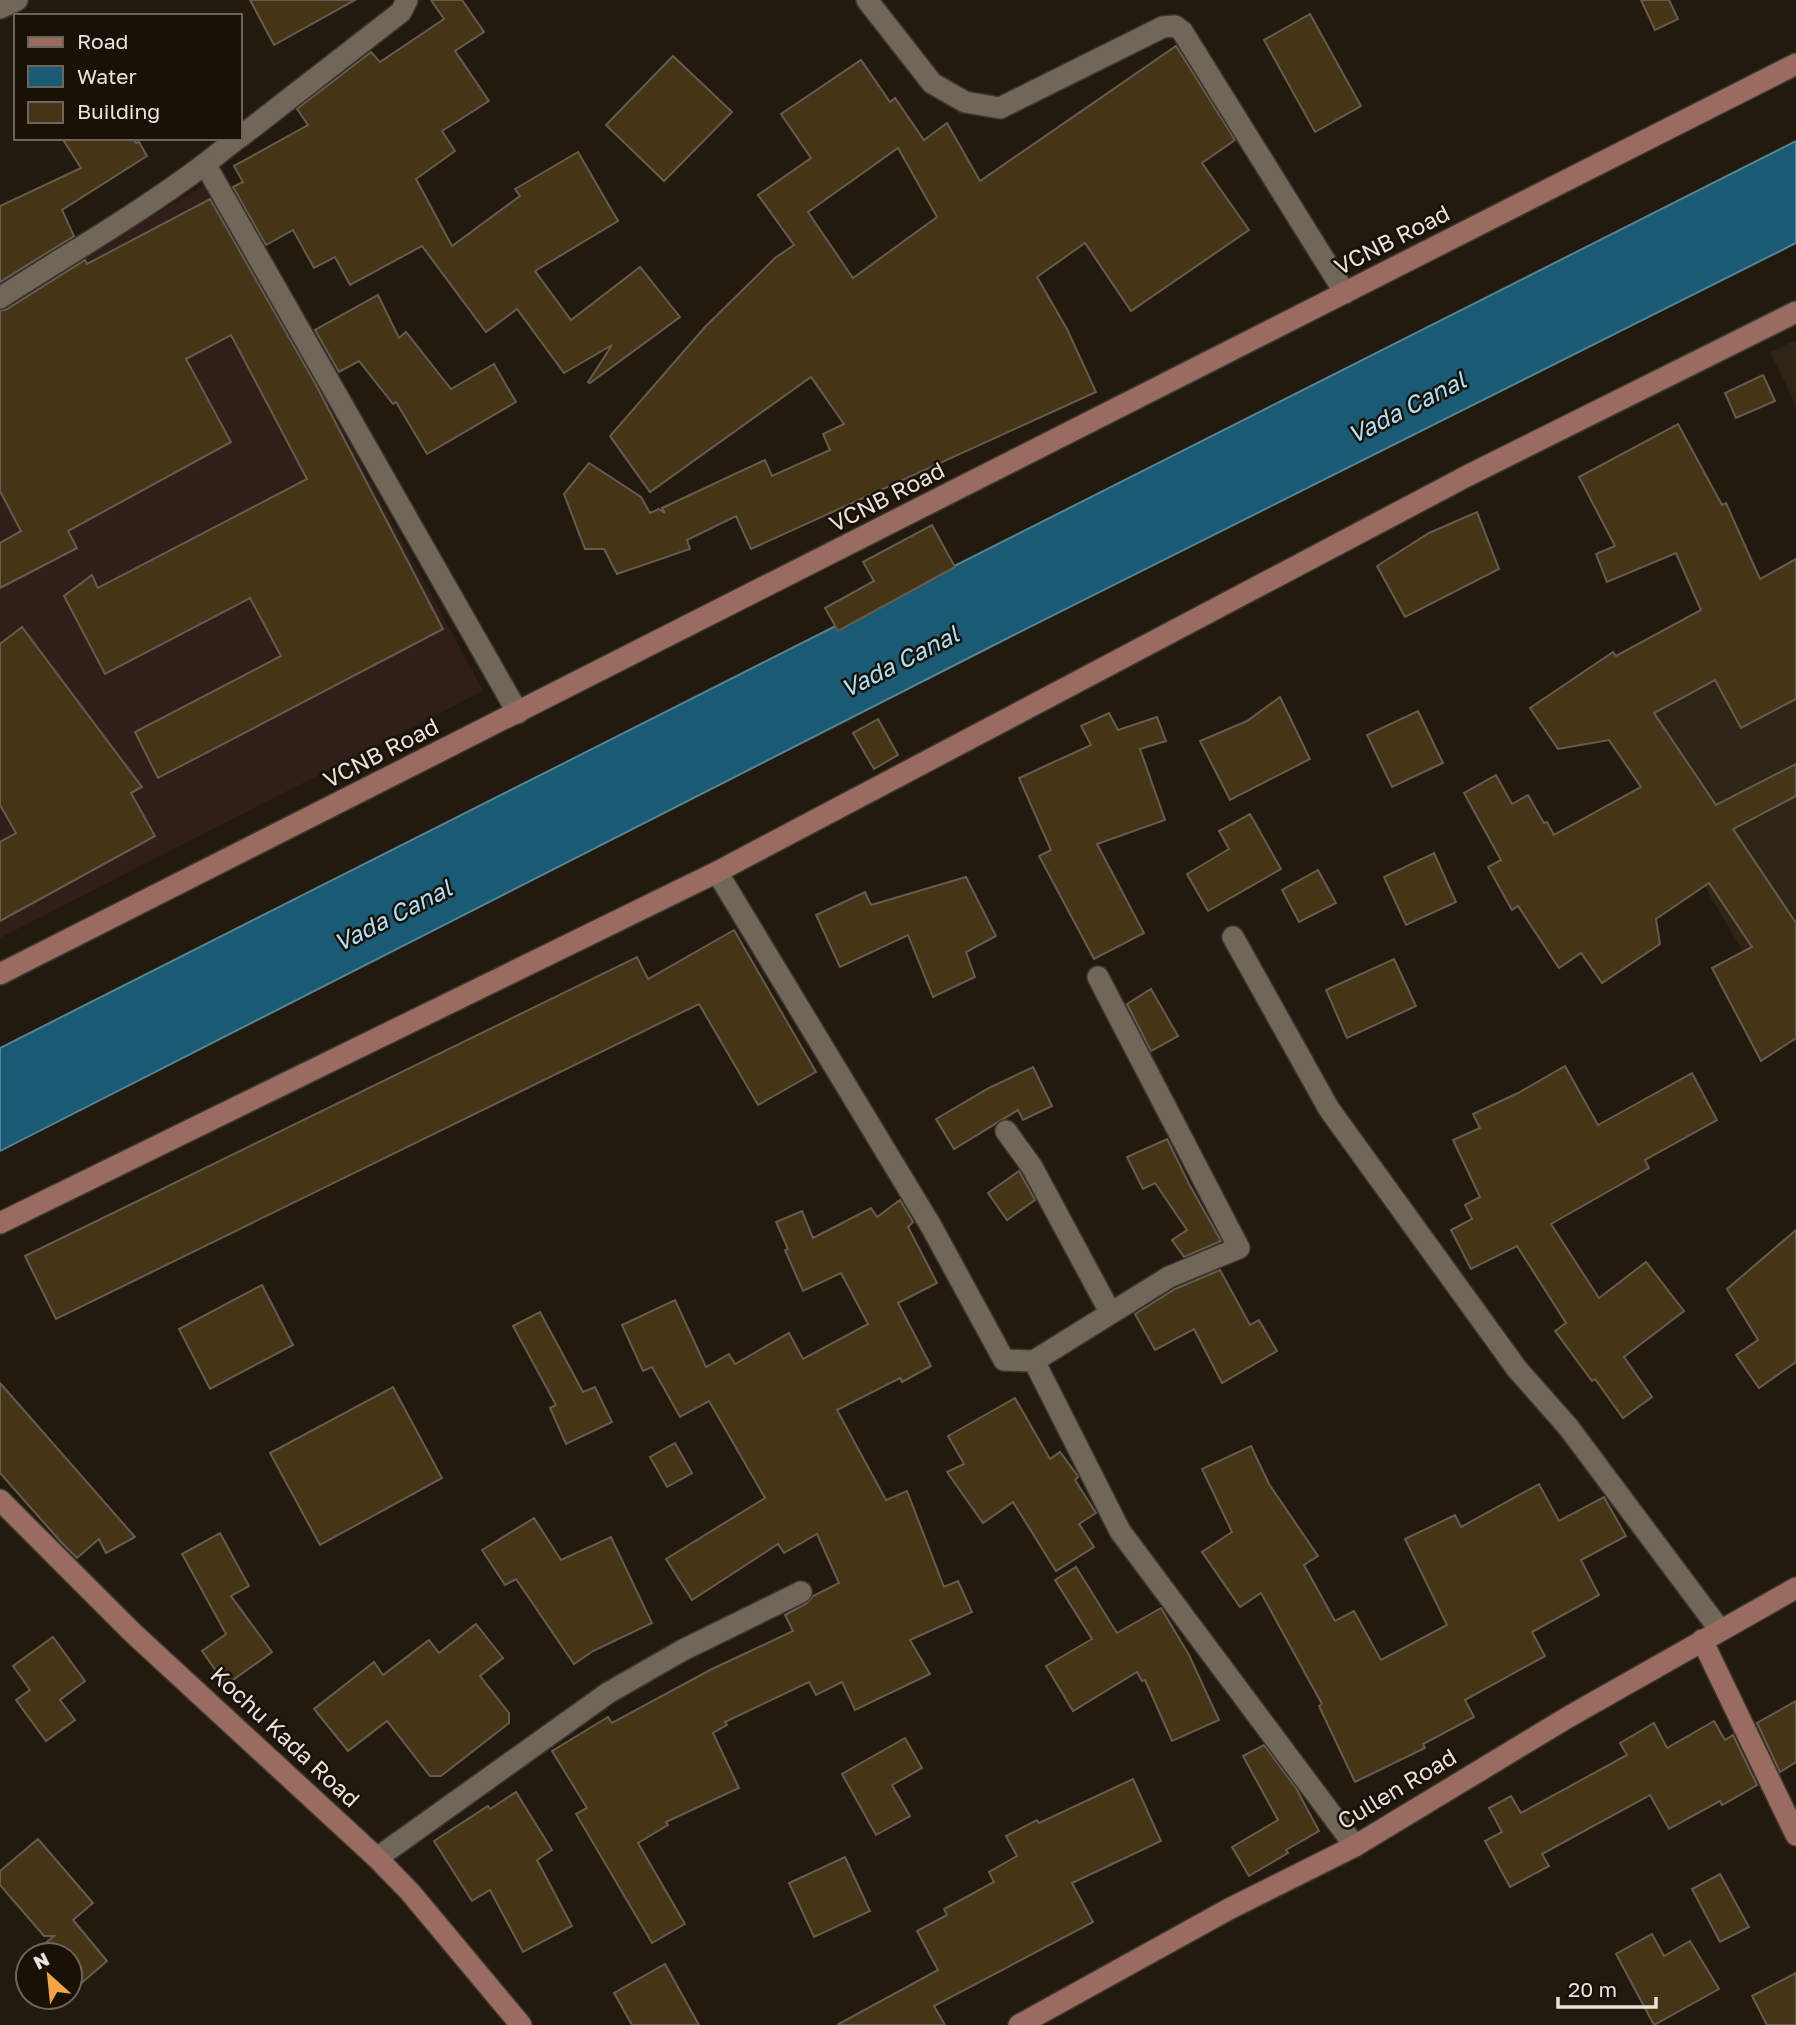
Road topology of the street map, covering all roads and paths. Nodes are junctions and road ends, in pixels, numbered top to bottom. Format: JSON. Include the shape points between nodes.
{"nodes":[{"id":1,"x":17,"y":0,"type":"edge"},
{"id":2,"x":407,"y":0,"type":"edge"},
{"id":3,"x":867,"y":0,"type":"edge"},
{"id":4,"x":0,"y":8,"type":"edge"},
{"id":5,"x":1796,"y":64,"type":"edge"},
{"id":6,"x":242,"y":136,"type":"edge"},
{"id":7,"x":236,"y":140,"type":"edge"},
{"id":8,"x":205,"y":164,"type":"junction"},
{"id":9,"x":1345,"y":293,"type":"junction"},
{"id":10,"x":0,"y":298,"type":"edge"},
{"id":11,"x":1796,"y":312,"type":"edge"},
{"id":12,"x":518,"y":713,"type":"junction"},
{"id":13,"x":717,"y":872,"type":"junction"},
{"id":14,"x":1233,"y":937,"type":"dead end"},
{"id":15,"x":0,"y":974,"type":"edge"},
{"id":16,"x":1098,"y":977,"type":"dead end"},
{"id":17,"x":1006,"y":1131,"type":"dead end"},
{"id":18,"x":0,"y":1223,"type":"edge"},
{"id":19,"x":1110,"y":1312,"type":"junction"},
{"id":20,"x":1034,"y":1361,"type":"junction"},
{"id":21,"x":0,"y":1500,"type":"edge"},
{"id":22,"x":1796,"y":1588,"type":"edge"},
{"id":23,"x":802,"y":1592,"type":"dead end"},
{"id":24,"x":1711,"y":1635,"type":"junction"},
{"id":25,"x":1796,"y":1835,"type":"edge"},
{"id":26,"x":1355,"y":1846,"type":"junction"},
{"id":27,"x":377,"y":1858,"type":"junction"},
{"id":28,"x":521,"y":2025,"type":"edge"},
{"id":29,"x":1019,"y":2025,"type":"edge"}],
"edges":[{"from":1,"to":4,"type":"street"},
{"from":2,"to":6,"type":"street","via":[[401,12]]},
{"from":3,"to":9,"type":"street","via":[[932,83],[965,102],[1000,108],[1163,27],[1175,26]]},
{"from":5,"to":9,"type":"main road","name":"VCNB Road"},
{"from":7,"to":8,"type":"street"},
{"from":8,"to":10,"type":"street"},
{"from":8,"to":12,"type":"street"},
{"from":9,"to":12,"type":"main road","name":"VCNB Road"},
{"from":11,"to":13,"type":"main road","via":[[1467,476]]},
{"from":12,"to":15,"type":"main road","name":"VCNB Road"},
{"from":13,"to":18,"type":"main road"},
{"from":13,"to":20,"type":"street","via":[[931,1226],[1004,1360]]},
{"from":14,"to":24,"type":"street","via":[[1329,1109],[1517,1369],[1569,1428]]},
{"from":16,"to":19,"type":"street","via":[[1239,1248],[1169,1277]]},
{"from":17,"to":19,"type":"street","via":[[1032,1167]]},
{"from":19,"to":20,"type":"street"},
{"from":20,"to":26,"type":"street","via":[[1120,1531]]},
{"from":21,"to":27,"type":"main road","name":"Kochu Kada Road","via":[[133,1633]]},
{"from":22,"to":24,"type":"main road","name":"Cullen Road"},
{"from":23,"to":27,"type":"street","via":[[683,1650],[608,1693]]},
{"from":24,"to":25,"type":"main road"},
{"from":24,"to":26,"type":"main road","name":"Cullen Road"},
{"from":26,"to":29,"type":"main road","name":"Cullen Road","via":[[1228,1909]]},
{"from":27,"to":28,"type":"main road","name":"Kochu Kada Road"}]}
